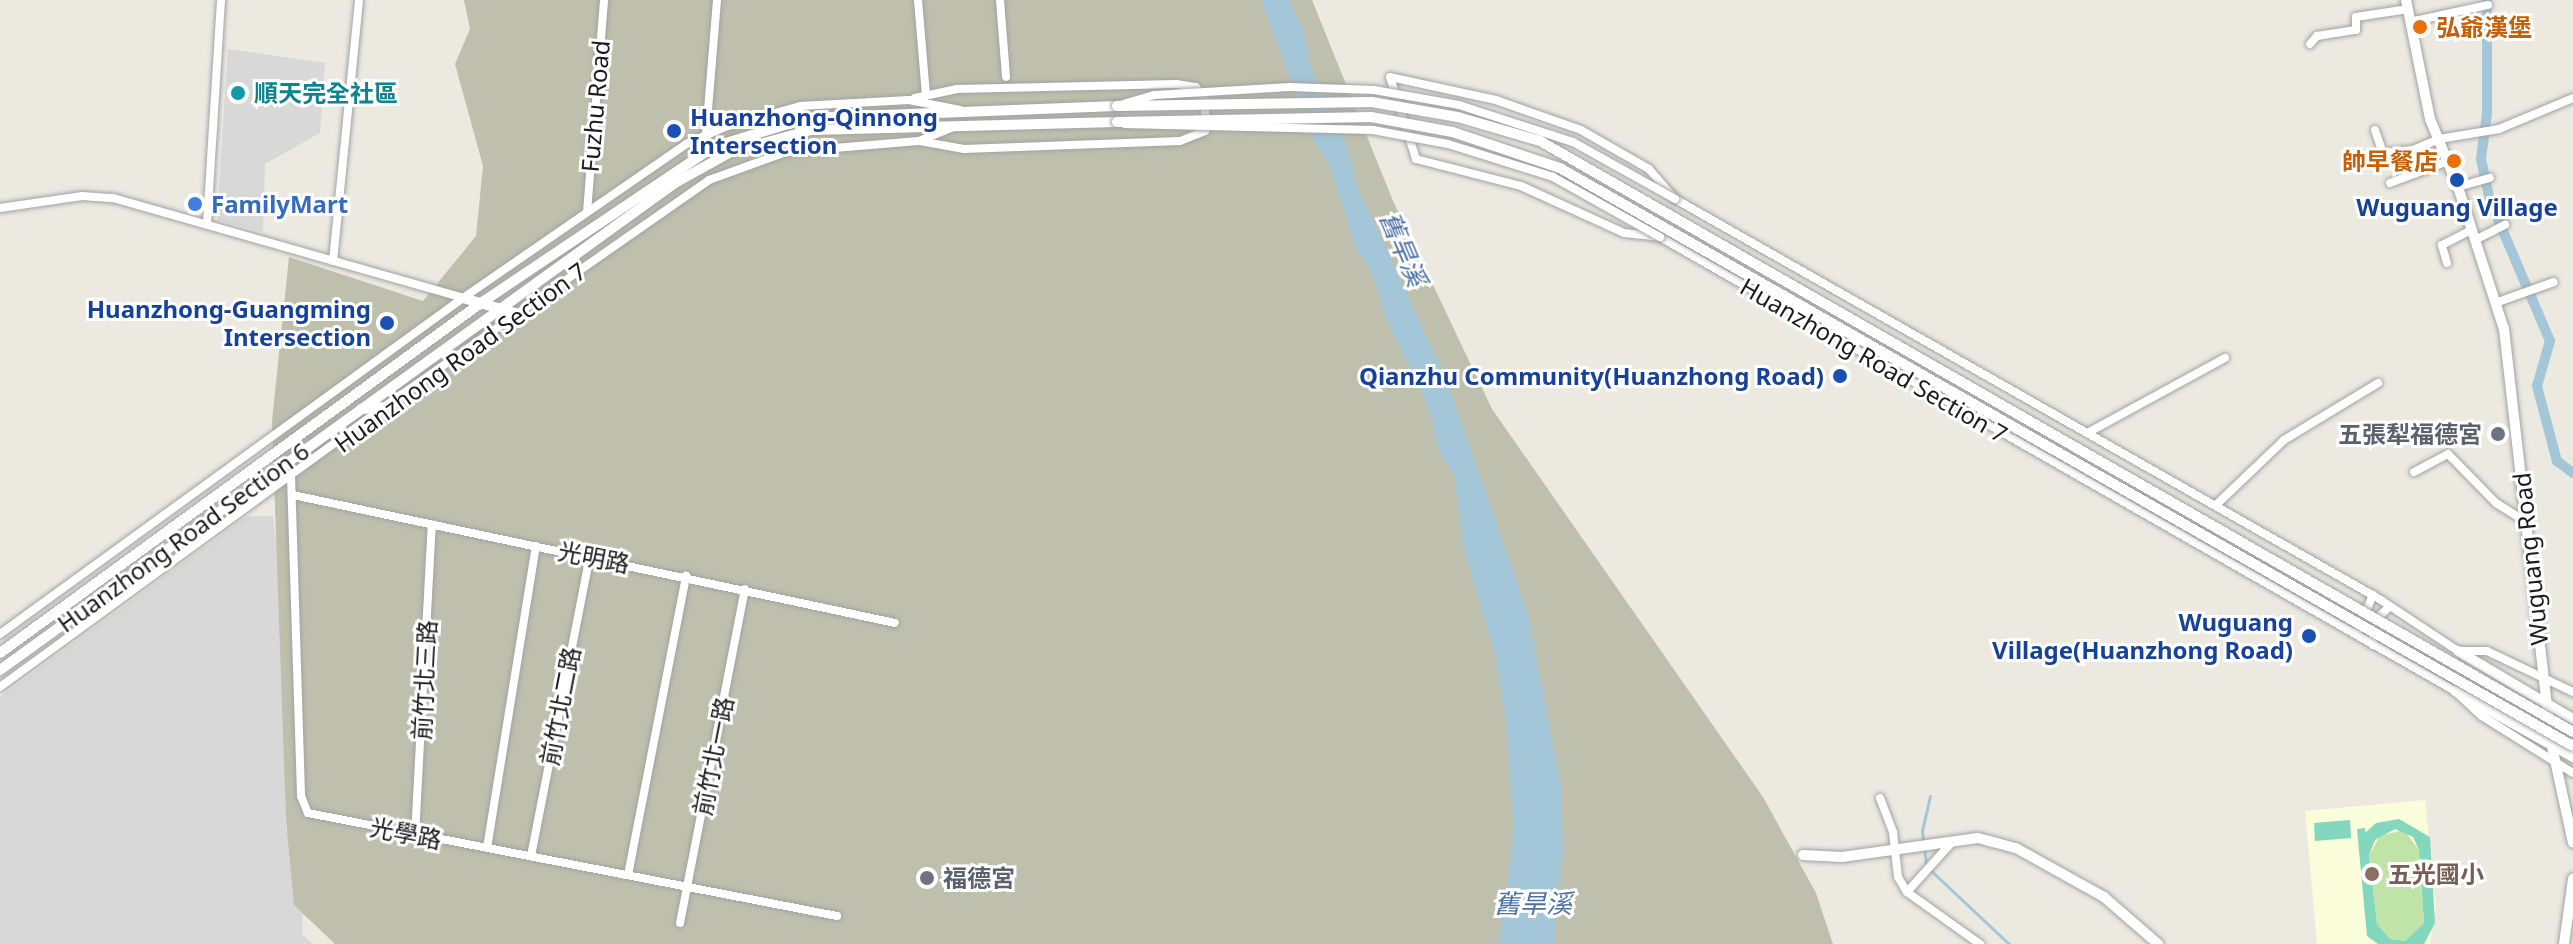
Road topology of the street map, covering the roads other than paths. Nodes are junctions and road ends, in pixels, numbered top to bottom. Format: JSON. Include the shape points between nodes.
{"nodes":[{"id":1,"x":221,"y":0,"type":"edge"},
{"id":2,"x":359,"y":0,"type":"edge"},
{"id":3,"x":604,"y":0,"type":"edge"},
{"id":4,"x":717,"y":0,"type":"edge"},
{"id":5,"x":918,"y":0,"type":"edge"},
{"id":6,"x":1000,"y":0,"type":"edge"},
{"id":7,"x":2407,"y":4,"type":"edge"},
{"id":8,"x":2488,"y":5,"type":"dead end"},
{"id":9,"x":2410,"y":22,"type":"junction"},
{"id":10,"x":2310,"y":44,"type":"dead end"},
{"id":11,"x":1006,"y":77,"type":"dead end"},
{"id":12,"x":926,"y":96,"type":"junction"},
{"id":13,"x":2573,"y":98,"type":"edge"},
{"id":14,"x":909,"y":100,"type":"junction"},
{"id":15,"x":800,"y":106,"type":"joint"},
{"id":16,"x":1117,"y":106,"type":"junction"},
{"id":17,"x":961,"y":110,"type":"junction"},
{"id":18,"x":807,"y":118,"type":"joint"},
{"id":19,"x":1117,"y":122,"type":"junction"},
{"id":20,"x":960,"y":124,"type":"junction"},
{"id":21,"x":811,"y":130,"type":"joint"},
{"id":22,"x":2375,"y":130,"type":"dead end"},
{"id":23,"x":706,"y":134,"type":"junction"},
{"id":24,"x":2439,"y":139,"type":"junction"},
{"id":25,"x":919,"y":141,"type":"junction"},
{"id":26,"x":2448,"y":161,"type":"junction"},
{"id":27,"x":2490,"y":178,"type":"dead end"},
{"id":28,"x":2390,"y":183,"type":"dead end"},
{"id":29,"x":2458,"y":187,"type":"junction"},
{"id":30,"x":1675,"y":199,"type":"junction"},
{"id":31,"x":0,"y":208,"type":"edge"},
{"id":32,"x":587,"y":212,"type":"junction"},
{"id":33,"x":207,"y":223,"type":"junction"},
{"id":34,"x":2505,"y":225,"type":"dead end"},
{"id":35,"x":2473,"y":235,"type":"junction"},
{"id":36,"x":1660,"y":237,"type":"junction"},
{"id":37,"x":333,"y":261,"type":"junction"},
{"id":38,"x":2447,"y":263,"type":"dead end"},
{"id":39,"x":2554,"y":282,"type":"dead end"},
{"id":40,"x":463,"y":298,"type":"junction"},
{"id":41,"x":2498,"y":302,"type":"junction"},
{"id":42,"x":481,"y":303,"type":"junction"},
{"id":43,"x":504,"y":310,"type":"junction"},
{"id":44,"x":518,"y":314,"type":"junction"},
{"id":45,"x":2225,"y":358,"type":"dead end"},
{"id":46,"x":2378,"y":383,"type":"dead end"},
{"id":47,"x":385,"y":407,"type":"junction"},
{"id":48,"x":359,"y":409,"type":"junction"},
{"id":49,"x":2089,"y":432,"type":"junction"},
{"id":50,"x":2414,"y":472,"type":"dead end"},
{"id":51,"x":291,"y":476,"type":"junction"},
{"id":52,"x":293,"y":495,"type":"junction"},
{"id":53,"x":2216,"y":505,"type":"junction"},
{"id":54,"x":2526,"y":522,"type":"junction"},
{"id":55,"x":432,"y":524,"type":"junction"},
{"id":56,"x":536,"y":546,"type":"junction"},
{"id":57,"x":590,"y":556,"type":"junction"},
{"id":58,"x":686,"y":576,"type":"junction"},
{"id":59,"x":745,"y":589,"type":"junction"},
{"id":60,"x":2373,"y":595,"type":"junction"},
{"id":61,"x":2390,"y":606,"type":"junction"},
{"id":62,"x":895,"y":623,"type":"dead end"},
{"id":63,"x":0,"y":634,"type":"edge"},
{"id":64,"x":2354,"y":635,"type":"junction"},
{"id":65,"x":2373,"y":645,"type":"junction"},
{"id":66,"x":2458,"y":651,"type":"junction"},
{"id":67,"x":0,"y":653,"type":"edge"},
{"id":68,"x":0,"y":670,"type":"edge"},
{"id":69,"x":2543,"y":675,"type":"junction"},
{"id":70,"x":0,"y":687,"type":"edge"},
{"id":71,"x":2455,"y":691,"type":"junction"},
{"id":72,"x":2573,"y":692,"type":"edge"},
{"id":73,"x":2546,"y":703,"type":"junction"},
{"id":74,"x":2573,"y":719,"type":"edge"},
{"id":75,"x":2573,"y":732,"type":"edge"},
{"id":76,"x":2551,"y":742,"type":"junction"},
{"id":77,"x":2573,"y":753,"type":"edge"},
{"id":78,"x":2559,"y":764,"type":"junction"},
{"id":79,"x":2573,"y":773,"type":"edge"},
{"id":80,"x":1880,"y":798,"type":"dead end"},
{"id":81,"x":415,"y":835,"type":"junction"},
{"id":82,"x":1952,"y":842,"type":"junction"},
{"id":83,"x":2573,"y":843,"type":"edge"},
{"id":84,"x":487,"y":848,"type":"junction"},
{"id":85,"x":1894,"y":850,"type":"junction"},
{"id":86,"x":1803,"y":855,"type":"dead end"},
{"id":87,"x":531,"y":856,"type":"junction"},
{"id":88,"x":628,"y":875,"type":"junction"},
{"id":89,"x":2573,"y":879,"type":"edge"},
{"id":90,"x":687,"y":888,"type":"junction"},
{"id":91,"x":1909,"y":889,"type":"junction"},
{"id":92,"x":837,"y":916,"type":"dead end"},
{"id":93,"x":680,"y":923,"type":"dead end"},
{"id":94,"x":1980,"y":944,"type":"edge"},
{"id":95,"x":2158,"y":944,"type":"edge"},
{"id":96,"x":2564,"y":944,"type":"edge"}],
"edges":[{"from":1,"to":33,"type":"street"},
{"from":2,"to":37,"type":"street"},
{"from":3,"to":32,"type":"street","name":"Fuzhu Road"},
{"from":4,"to":23,"type":"street"},
{"from":5,"to":12,"type":"street"},
{"from":6,"to":11,"type":"street"},
{"from":7,"to":9,"type":"street","name":"Wuguang Road"},
{"from":7,"to":10,"type":"street","via":[[2356,17],[2356,30],[2317,36]]},
{"from":8,"to":9,"type":"street"},
{"from":9,"to":24,"type":"street","name":"Wuguang Road"},
{"from":12,"to":14,"type":"street"},
{"from":12,"to":25,"type":"street","via":[[957,89],[1196,87],[1205,100],[1205,131],[1180,141],[964,149]]},
{"from":13,"to":24,"type":"street","via":[[2488,131]]},
{"from":14,"to":15,"type":"street","name":"Huanzhong Road Section 7"},
{"from":14,"to":17,"type":"street","name":"Huanzhong Road Section 7"},
{"from":15,"to":23,"type":"street","name":"Huanzhong Road Section 6"},
{"from":16,"to":17,"type":"street","name":"Huanzhong Road Section 7"},
{"from":16,"to":30,"type":"street","name":"Huanzhong Road Section 7","bridge":true,"via":[[1155,95],[1290,87],[1374,90],[1459,105],[1573,142]]},
{"from":16,"to":75,"type":"street","name":"Huanzhong Road Section 7","bridge":true,"via":[[1372,102],[1458,117],[1540,141]]},
{"from":17,"to":18,"type":"street","name":"Huanzhong Road Section 7"},
{"from":18,"to":42,"type":"street","name":"Huanzhong Road Section 6","via":[[713,147]]},
{"from":19,"to":20,"type":"street","name":"Huanzhong Road Section 7"},
{"from":19,"to":36,"type":"street","name":"Huanzhong Road Section 7","bridge":true,"via":[[1158,129],[1373,130],[1448,144],[1553,177]]},
{"from":19,"to":77,"type":"street","name":"Huanzhong Road Section 7","bridge":true,"via":[[1371,117],[1453,132],[1546,162]]},
{"from":20,"to":21,"type":"street","name":"Huanzhong Road Section 7"},
{"from":20,"to":25,"type":"street","name":"Huanzhong Road Section 7"},
{"from":21,"to":43,"type":"street","name":"Huanzhong Road Section 6","via":[[731,152],[688,175]]},
{"from":22,"to":24,"type":"street","via":[[2383,153]]},
{"from":23,"to":32,"type":"street","name":"Huanzhong Road Section 6"},
{"from":24,"to":26,"type":"street","name":"Wuguang Road"},
{"from":25,"to":44,"type":"street","name":"Huanzhong Road Section 7","via":[[815,145],[762,158],[709,180]]},
{"from":26,"to":28,"type":"street"},
{"from":26,"to":29,"type":"street","name":"Wuguang Road"},
{"from":27,"to":29,"type":"street"},
{"from":29,"to":35,"type":"street","name":"Wuguang Road"},
{"from":30,"to":36,"type":"street","via":[[1649,169],[1581,130],[1496,100],[1390,77],[1416,159],[1521,186],[1624,233]]},
{"from":30,"to":49,"type":"street","name":"Huanzhong Road Section 7"},
{"from":31,"to":33,"type":"street","via":[[82,196],[113,198]]},
{"from":32,"to":40,"type":"street","name":"Huanzhong Road Section 6"},
{"from":33,"to":37,"type":"street"},
{"from":34,"to":35,"type":"street"},
{"from":35,"to":38,"type":"street","via":[[2442,245]]},
{"from":35,"to":41,"type":"street","name":"Wuguang Road"},
{"from":36,"to":64,"type":"street","name":"Huanzhong Road Section 7"},
{"from":37,"to":40,"type":"street"},
{"from":39,"to":41,"type":"street"},
{"from":40,"to":42,"type":"street"},
{"from":40,"to":63,"type":"street","name":"Huanzhong Road Section 6"},
{"from":41,"to":54,"type":"street","name":"Wuguang Road","via":[[2514,389]]},
{"from":42,"to":43,"type":"street"},
{"from":42,"to":67,"type":"street","name":"Huanzhong Road Section 6"},
{"from":43,"to":44,"type":"street"},
{"from":43,"to":48,"type":"street","name":"Huanzhong Road Section 6"},
{"from":44,"to":47,"type":"street","name":"Huanzhong Road Section 7"},
{"from":45,"to":49,"type":"street"},
{"from":46,"to":53,"type":"street","via":[[2284,440]]},
{"from":47,"to":48,"type":"street"},
{"from":47,"to":51,"type":"street","name":"Huanzhong Road Section 7"},
{"from":48,"to":68,"type":"street","name":"Huanzhong Road Section 6"},
{"from":49,"to":53,"type":"street","name":"Huanzhong Road Section 7"},
{"from":50,"to":54,"type":"street","via":[[2448,454],[2496,503]]},
{"from":51,"to":52,"type":"street","name":"光學路"},
{"from":51,"to":70,"type":"street","name":"Huanzhong Road Section 7"},
{"from":52,"to":55,"type":"street","name":"光明路"},
{"from":52,"to":81,"type":"street","name":"光學路","via":[[304,807],[308,813]]},
{"from":53,"to":60,"type":"street","name":"Huanzhong Road Section 7"},
{"from":54,"to":69,"type":"street","name":"Wuguang Road"},
{"from":55,"to":56,"type":"street","name":"光明路"},
{"from":55,"to":81,"type":"street","name":"前竹北三路"},
{"from":56,"to":57,"type":"street","name":"光明路"},
{"from":56,"to":84,"type":"street"},
{"from":57,"to":58,"type":"street","name":"光明路"},
{"from":57,"to":87,"type":"street","name":"前竹北二路"},
{"from":58,"to":59,"type":"street","name":"光明路"},
{"from":58,"to":88,"type":"street"},
{"from":59,"to":62,"type":"street","name":"光明路"},
{"from":59,"to":90,"type":"street","name":"前竹北一路"},
{"from":60,"to":61,"type":"street","name":"Huanzhong Road Section 7"},
{"from":60,"to":64,"type":"street"},
{"from":61,"to":65,"type":"street","via":[[2373,622]]},
{"from":61,"to":66,"type":"street","name":"Huanzhong Road Section 7"},
{"from":64,"to":65,"type":"street","name":"Huanzhong Road Section 7"},
{"from":65,"to":71,"type":"street","name":"Huanzhong Road Section 7"},
{"from":66,"to":69,"type":"street","name":"Huanzhong Road Section 7","via":[[2487,651]]},
{"from":66,"to":73,"type":"street"},
{"from":69,"to":72,"type":"street","name":"Huanzhong Road Section 7"},
{"from":69,"to":73,"type":"street","name":"Wuguang Road"},
{"from":71,"to":76,"type":"street"},
{"from":71,"to":78,"type":"street","name":"Huanzhong Road Section 7","via":[[2482,716]]},
{"from":73,"to":74,"type":"street"},
{"from":73,"to":76,"type":"street","name":"Wuguang Road"},
{"from":76,"to":77,"type":"street"},
{"from":76,"to":78,"type":"street","name":"Wuguang Road"},
{"from":78,"to":79,"type":"street","name":"Huanzhong Road Section 7"},
{"from":78,"to":83,"type":"street","name":"Wuguang Road"},
{"from":80,"to":85,"type":"street"},
{"from":81,"to":84,"type":"street","name":"光學路"},
{"from":82,"to":85,"type":"street"},
{"from":82,"to":91,"type":"street"},
{"from":82,"to":95,"type":"street","via":[[1978,838],[2016,848],[2104,897]]},
{"from":84,"to":87,"type":"street","name":"光學路"},
{"from":85,"to":86,"type":"street","via":[[1842,857]]},
{"from":85,"to":91,"type":"street"},
{"from":87,"to":88,"type":"street","name":"光學路"},
{"from":88,"to":90,"type":"street","name":"光學路"},
{"from":89,"to":96,"type":"street"},
{"from":90,"to":92,"type":"street","name":"光學路"},
{"from":90,"to":93,"type":"street","name":"前竹北一路"},
{"from":91,"to":94,"type":"street"}]}
